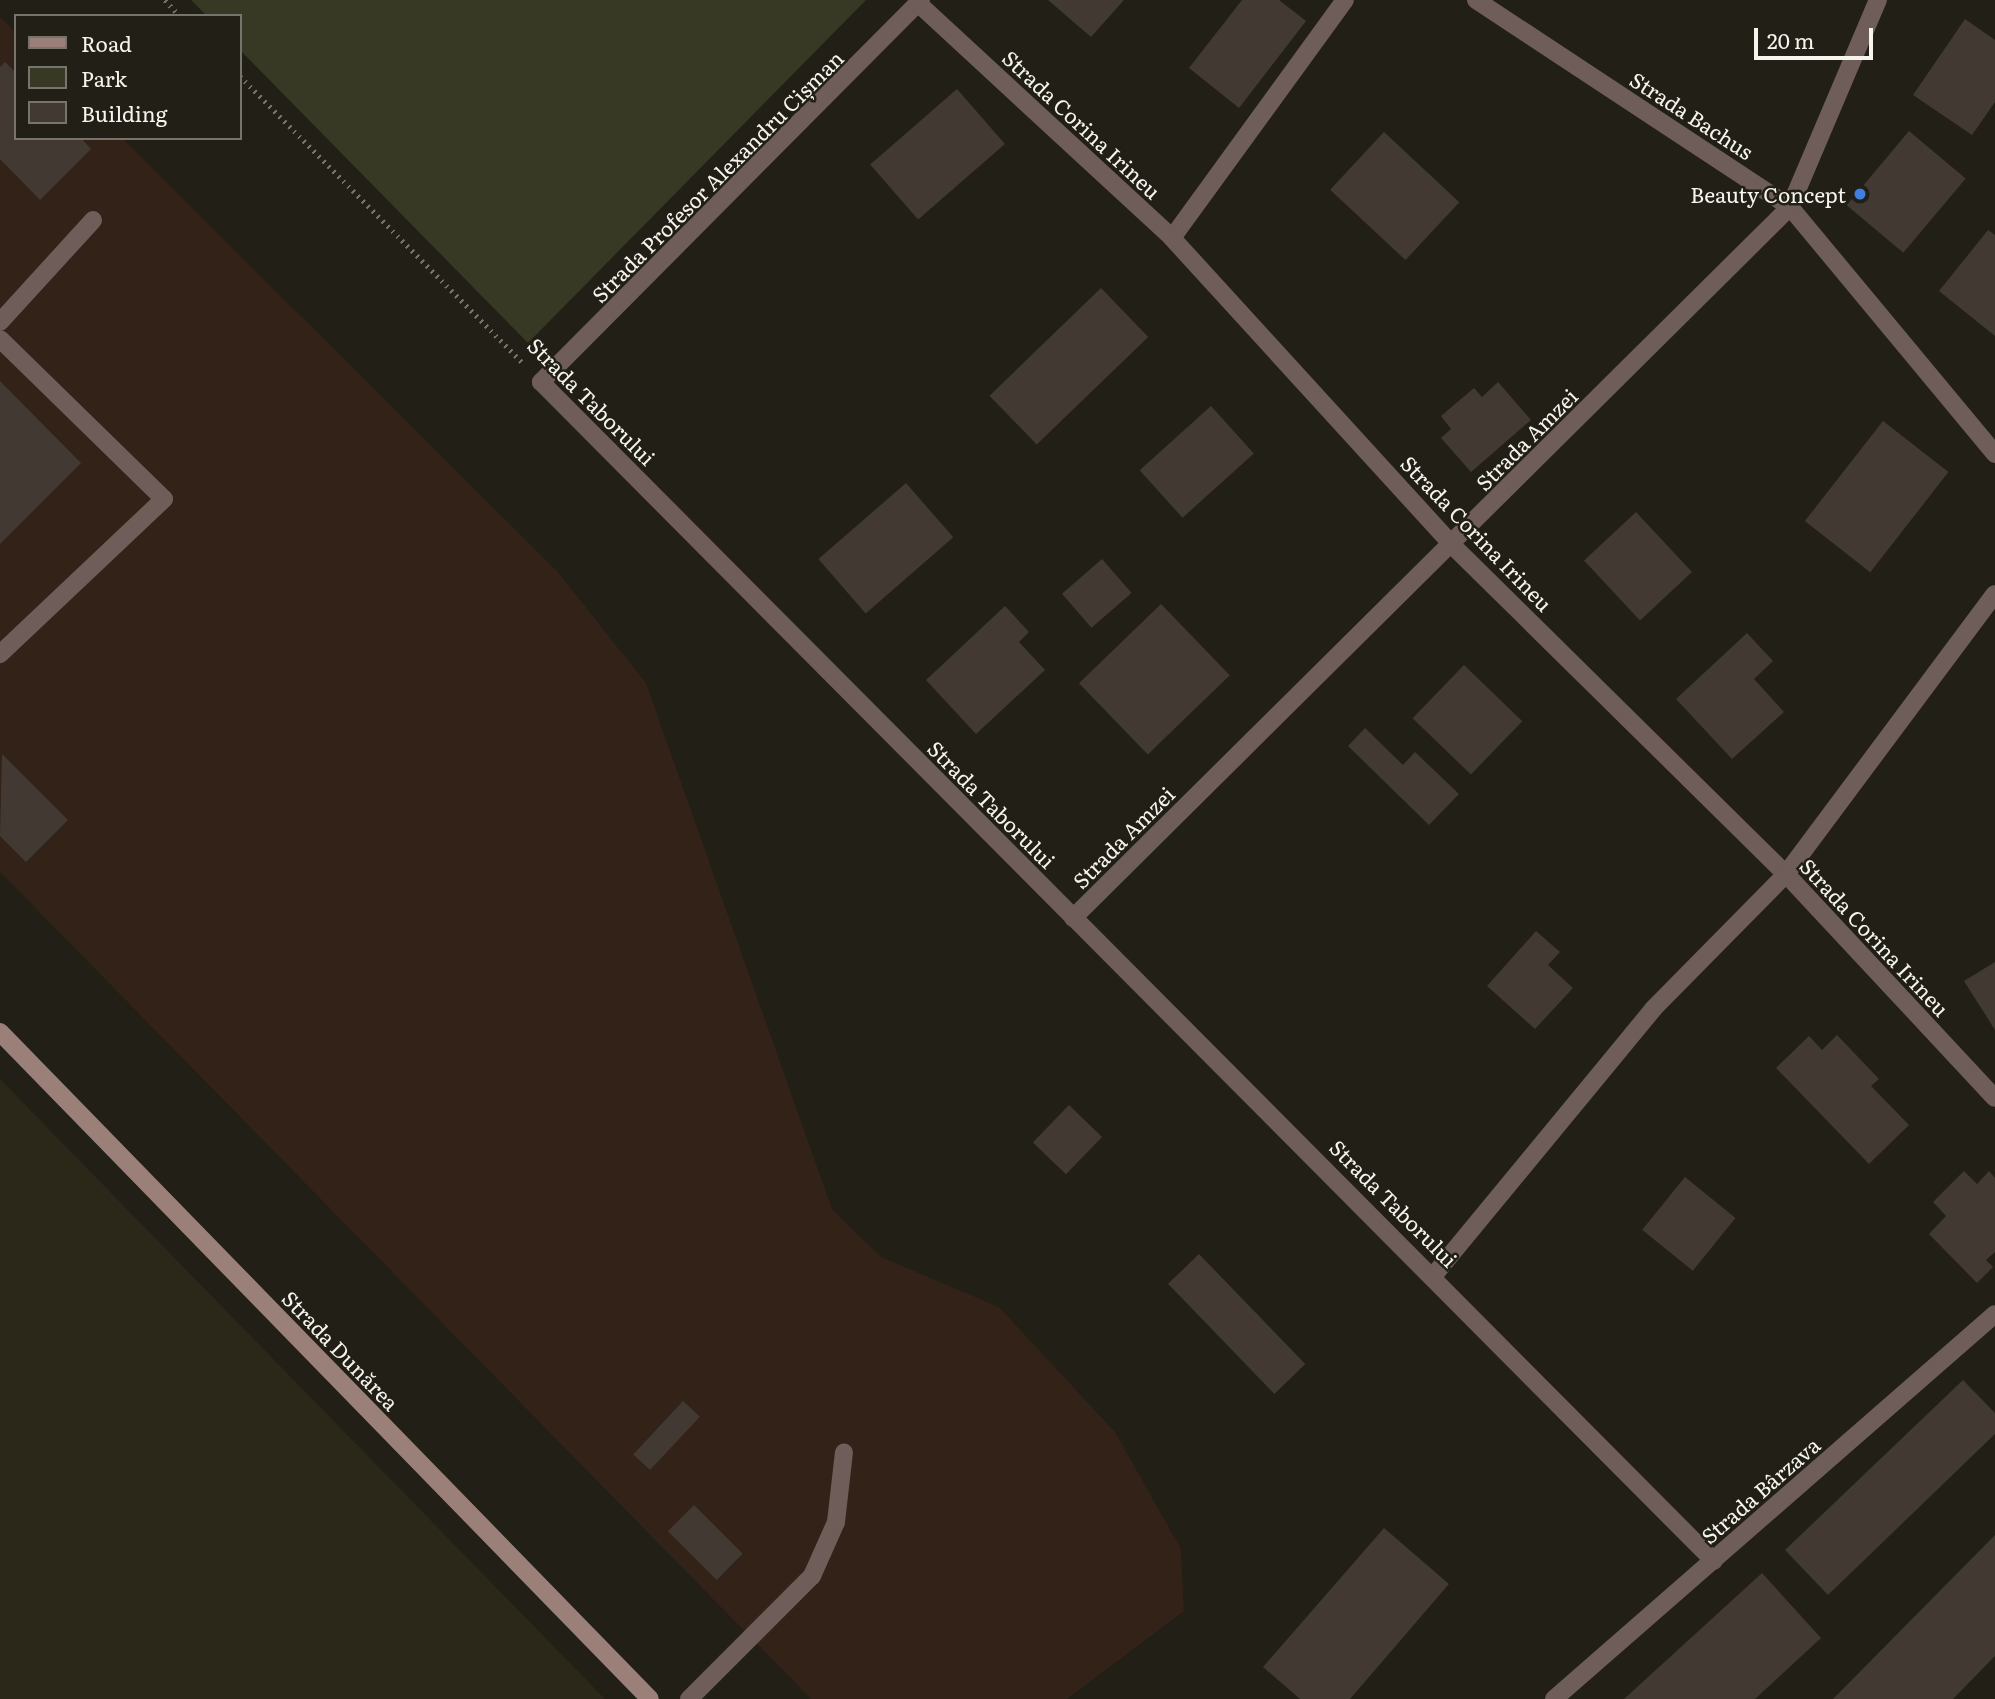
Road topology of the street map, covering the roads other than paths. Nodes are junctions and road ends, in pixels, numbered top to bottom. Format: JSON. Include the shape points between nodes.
{"nodes":[{"id":1,"x":1345,"y":0,"type":"edge"},
{"id":2,"x":1476,"y":0,"type":"edge"},
{"id":3,"x":1878,"y":0,"type":"edge"},
{"id":4,"x":921,"y":3,"type":"edge"},
{"id":5,"x":1790,"y":207,"type":"junction"},
{"id":6,"x":93,"y":220,"type":"dead end"},
{"id":7,"x":1172,"y":239,"type":"junction"},
{"id":8,"x":0,"y":322,"type":"edge"},
{"id":9,"x":0,"y":339,"type":"edge"},
{"id":10,"x":541,"y":382,"type":"joint"},
{"id":11,"x":1995,"y":454,"type":"edge"},
{"id":12,"x":1452,"y":545,"type":"junction"},
{"id":13,"x":1995,"y":594,"type":"edge"},
{"id":14,"x":0,"y":654,"type":"edge"},
{"id":15,"x":1786,"y":874,"type":"junction"},
{"id":16,"x":1073,"y":918,"type":"junction"},
{"id":17,"x":0,"y":1032,"type":"edge"},
{"id":18,"x":1995,"y":1098,"type":"edge"},
{"id":19,"x":1434,"y":1275,"type":"junction"},
{"id":20,"x":1995,"y":1314,"type":"edge"},
{"id":21,"x":844,"y":1452,"type":"dead end"},
{"id":22,"x":1714,"y":1561,"type":"junction"},
{"id":23,"x":650,"y":1699,"type":"edge"},
{"id":24,"x":689,"y":1699,"type":"edge"},
{"id":25,"x":1554,"y":1699,"type":"edge"}],
"edges":[{"from":1,"to":7,"type":"street"},
{"from":2,"to":5,"type":"street","name":"Strada Bachus"},
{"from":3,"to":5,"type":"street","name":"Strada Amzei"},
{"from":4,"to":7,"type":"street","name":"Strada Corina Irineu"},
{"from":4,"to":10,"type":"street","name":"Strada Profesor Alexandru Cișman"},
{"from":5,"to":11,"type":"street","name":"Strada Bachus"},
{"from":5,"to":12,"type":"street","name":"Strada Amzei"},
{"from":6,"to":8,"type":"street"},
{"from":7,"to":12,"type":"street","name":"Strada Corina Irineu"},
{"from":9,"to":14,"type":"street","via":[[163,499]]},
{"from":10,"to":16,"type":"street","name":"Strada Taborului"},
{"from":12,"to":15,"type":"street","name":"Strada Corina Irineu"},
{"from":12,"to":16,"type":"street","name":"Strada Amzei"},
{"from":13,"to":15,"type":"street"},
{"from":15,"to":18,"type":"street","name":"Strada Corina Irineu"},
{"from":15,"to":19,"type":"street","via":[[1653,1009]]},
{"from":16,"to":19,"type":"street","name":"Strada Taborului"},
{"from":17,"to":23,"type":"street","name":"Strada Dunărea"},
{"from":19,"to":22,"type":"street","name":"Strada Taborului"},
{"from":20,"to":22,"type":"street","name":"Strada Bârzava"},
{"from":21,"to":24,"type":"street","via":[[836,1522],[812,1576]]},
{"from":22,"to":25,"type":"street","name":"Strada Bârzava"}]}
